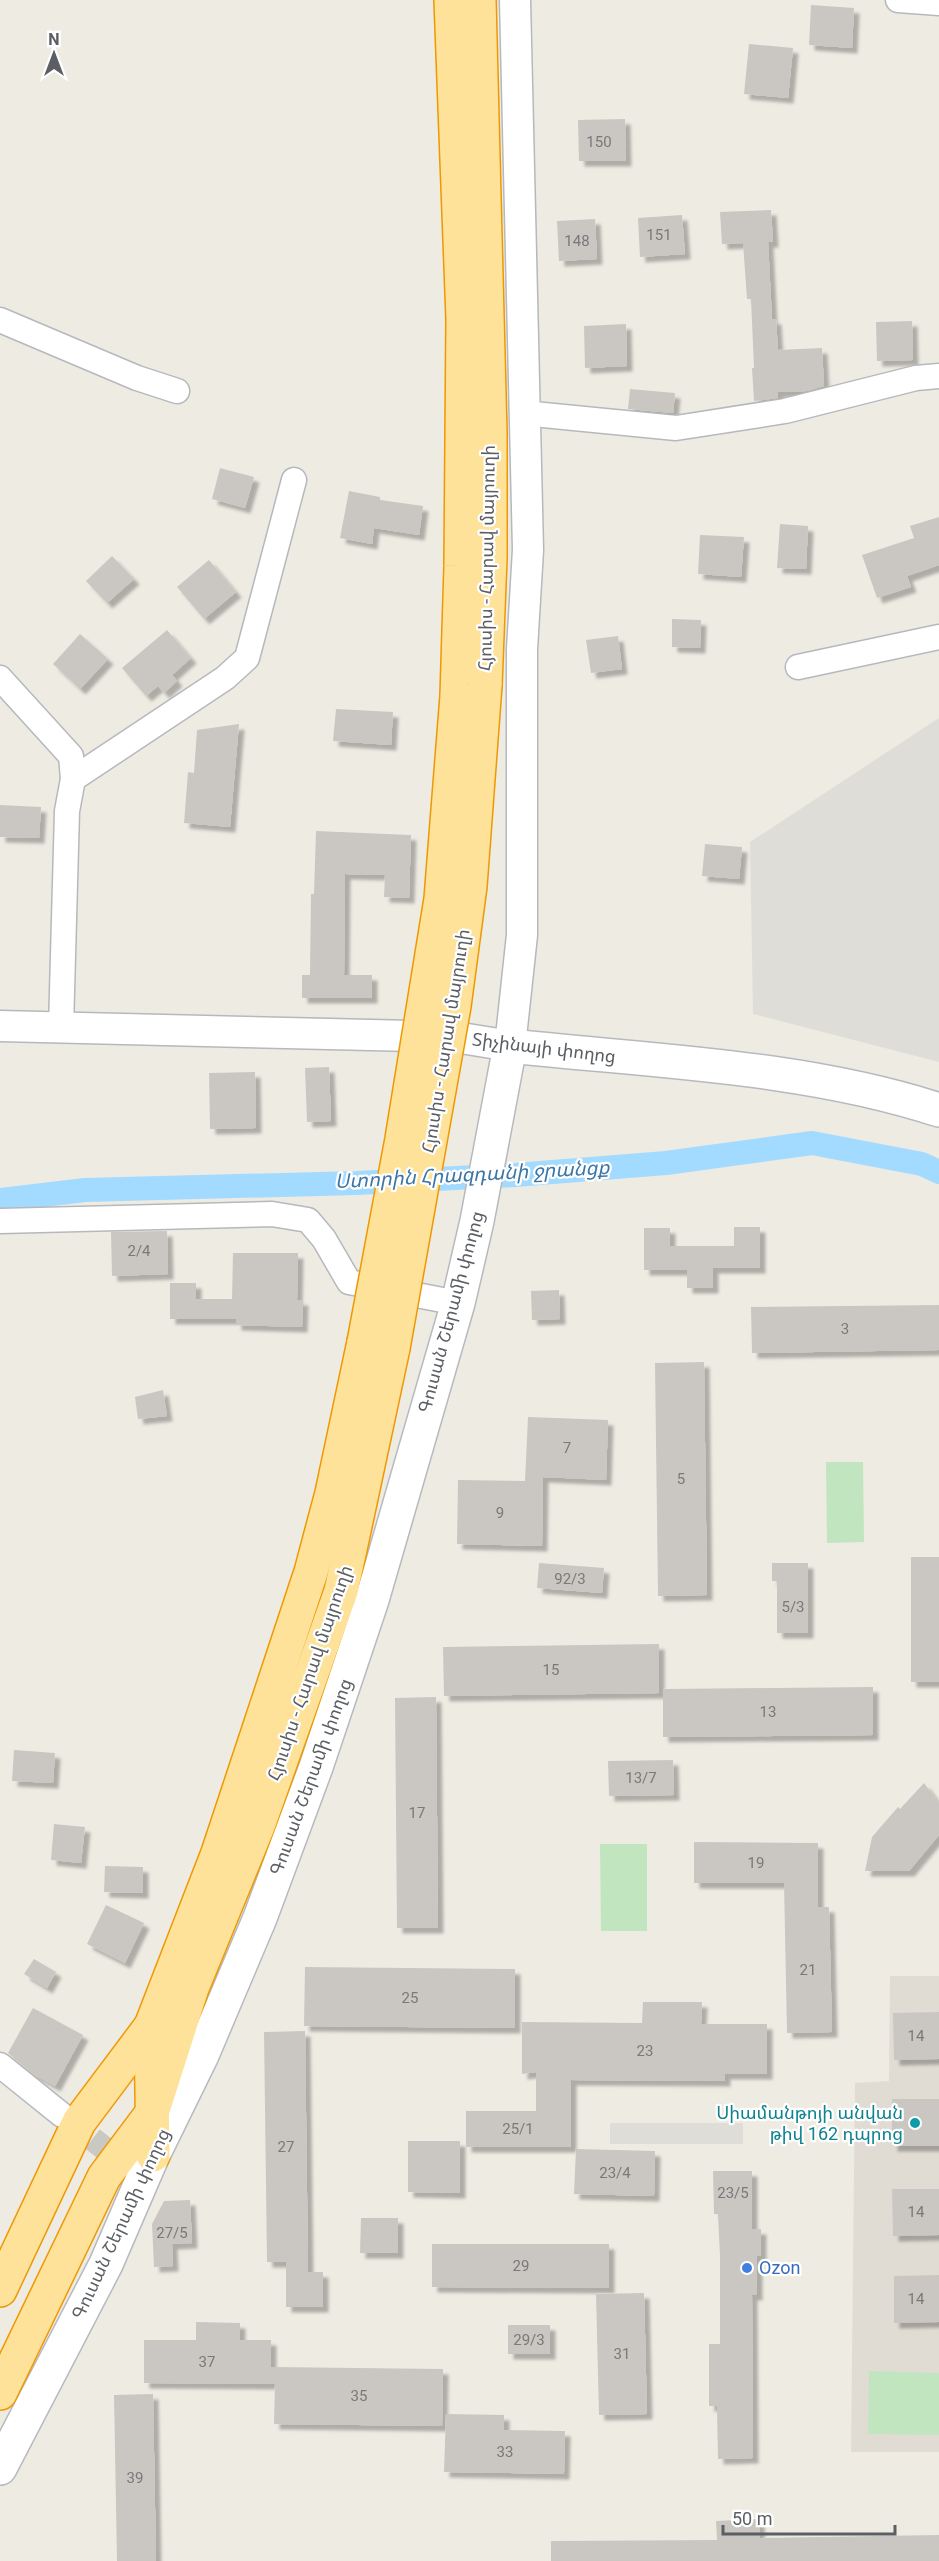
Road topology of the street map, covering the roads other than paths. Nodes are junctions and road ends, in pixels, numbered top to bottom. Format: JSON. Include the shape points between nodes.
{"nodes":[{"id":1,"x":452,"y":0,"type":"edge"},
{"id":2,"x":479,"y":0,"type":"edge"},
{"id":3,"x":515,"y":0,"type":"edge"},
{"id":4,"x":898,"y":0,"type":"edge"},
{"id":5,"x":939,"y":3,"type":"edge"},
{"id":6,"x":0,"y":320,"type":"edge"},
{"id":7,"x":939,"y":376,"type":"edge"},
{"id":8,"x":177,"y":391,"type":"dead end"},
{"id":9,"x":523,"y":413,"type":"junction"},
{"id":10,"x":294,"y":480,"type":"dead end"},
{"id":11,"x":939,"y":637,"type":"edge"},
{"id":12,"x":798,"y":667,"type":"dead end"},
{"id":13,"x":0,"y":678,"type":"edge"},
{"id":14,"x":471,"y":690,"type":"junction"},
{"id":15,"x":73,"y":779,"type":"junction"},
{"id":16,"x":0,"y":1026,"type":"edge"},
{"id":17,"x":61,"y":1028,"type":"junction"},
{"id":18,"x":510,"y":1046,"type":"junction"},
{"id":19,"x":939,"y":1110,"type":"edge"},
{"id":20,"x":0,"y":1221,"type":"edge"},
{"id":21,"x":458,"y":1303,"type":"junction"},
{"id":22,"x":379,"y":1345,"type":"junction"},
{"id":23,"x":151,"y":2026,"type":"junction"},
{"id":24,"x":0,"y":2065,"type":"edge"},
{"id":25,"x":152,"y":2113,"type":"junction"},
{"id":26,"x":62,"y":2115,"type":"tunnel mouth"},
{"id":27,"x":141,"y":2166,"type":"junction"},
{"id":28,"x":0,"y":2290,"type":"edge"},
{"id":29,"x":0,"y":2393,"type":"edge"},
{"id":30,"x":0,"y":2468,"type":"edge"}],
"edges":[{"from":1,"to":14,"type":"highway","name":"Հյուսիս - Հարավ մայրուղի","via":[[463,319],[461,566]]},
{"from":2,"to":14,"type":"highway","name":"Հյուսիս - Հարավ մայրուղի","via":[[490,558]]},
{"from":3,"to":9,"type":"street"},
{"from":4,"to":5,"type":"street"},
{"from":6,"to":8,"type":"street"},
{"from":7,"to":9,"type":"street","via":[[916,378],[785,411],[676,428]]},
{"from":9,"to":18,"type":"street","via":[[528,550],[522,649],[522,935]]},
{"from":10,"to":15,"type":"street","via":[[247,658],[225,678]]},
{"from":11,"to":12,"type":"street"},
{"from":13,"to":15,"type":"street","via":[[71,756]]},
{"from":14,"to":22,"type":"highway","name":"Հյուսիս - Հարավ մայրուղի","bridge":true,"via":[[470,886],[454,1006]]},
{"from":15,"to":17,"type":"street","via":[[67,811]]},
{"from":16,"to":17,"type":"street","name":"Տիչինայի փողոց"},
{"from":17,"to":18,"type":"street","name":"Տիչինայի փողոց","via":[[455,1036]]},
{"from":18,"to":19,"type":"main road","name":"Տիչինայի փողոց","via":[[783,1074],[899,1097]]},
{"from":18,"to":21,"type":"main road","name":"Գուսան Շերամի փողոց"},
{"from":20,"to":21,"type":"street","via":[[272,1214],[308,1220],[349,1282]]},
{"from":21,"to":27,"type":"main road","name":"Գուսան Շերամի փողոց","via":[[372,1600],[316,1767],[202,2055]]},
{"from":22,"to":23,"type":"highway","name":"Հյուսիս - Հարավ մայրուղի","via":[[311,1572],[218,1854]]},
{"from":22,"to":25,"type":"highway","name":"Հյուսիս - Հարավ մայրուղի","via":[[341,1591],[258,1826],[192,1988]]},
{"from":23,"to":25,"type":"highway","name":"Հյուսիս - Հարավ մայրուղի"},
{"from":23,"to":28,"type":"highway","name":"Հյուսիս - Հարավ մայրուղի","via":[[79,2122]]},
{"from":24,"to":26,"type":"street"},
{"from":25,"to":27,"type":"highway"},
{"from":25,"to":29,"type":"highway","name":"Հյուսիս - Հարավ մայրուղի","via":[[104,2177]]},
{"from":27,"to":30,"type":"main road","name":"Գուսան Շերամի փողոց","via":[[106,2264]]}]}
